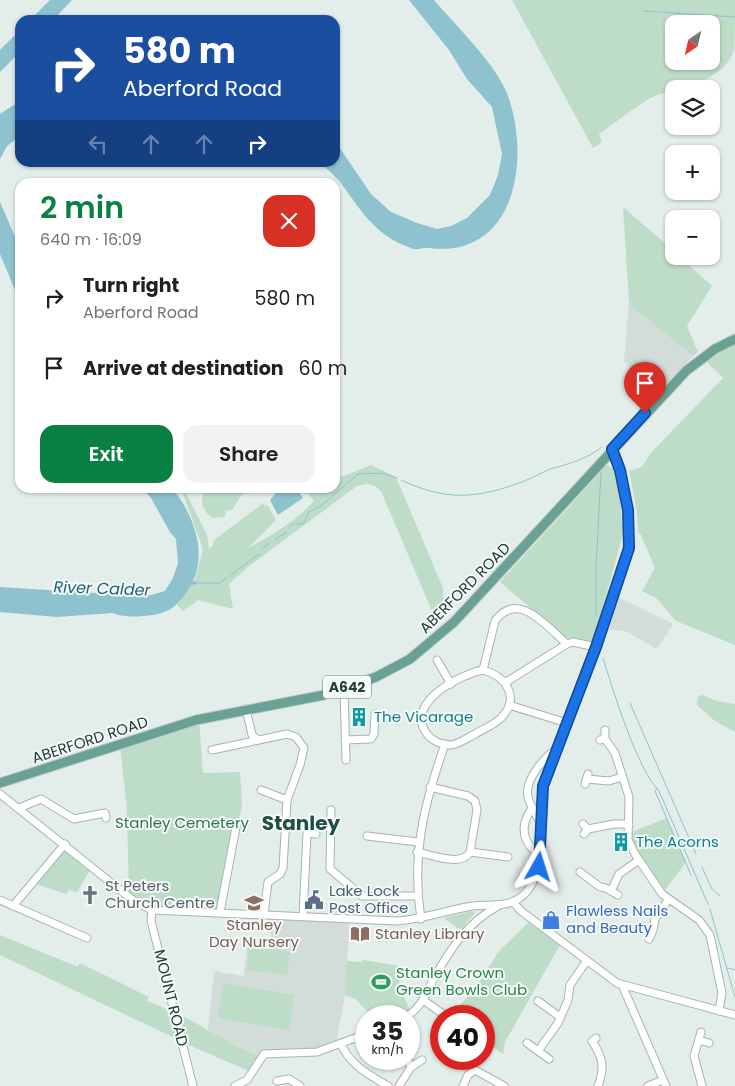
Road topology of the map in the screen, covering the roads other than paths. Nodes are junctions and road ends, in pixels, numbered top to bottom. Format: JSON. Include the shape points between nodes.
{"nodes":[{"id":1,"x":735,"y":339,"type":"edge"},
{"id":2,"x":612,"y":449,"type":"junction"},
{"id":3,"x":567,"y":644,"type":"junction"},
{"id":4,"x":596,"y":647,"type":"junction"},
{"id":5,"x":437,"y":660,"type":"dead end"},
{"id":6,"x":483,"y":670,"type":"junction"},
{"id":7,"x":506,"y":682,"type":"junction"},
{"id":8,"x":451,"y":684,"type":"junction"},
{"id":9,"x":344,"y":689,"type":"junction"},
{"id":10,"x":510,"y":705,"type":"junction"},
{"id":11,"x":246,"y":709,"type":"junction"},
{"id":12,"x":375,"y":714,"type":"dead end"},
{"id":13,"x":567,"y":723,"type":"junction"},
{"id":14,"x":605,"y":730,"type":"dead end"},
{"id":15,"x":258,"y":740,"type":"junction"},
{"id":16,"x":345,"y":740,"type":"junction"},
{"id":17,"x":445,"y":744,"type":"junction"},
{"id":18,"x":557,"y":748,"type":"junction"},
{"id":19,"x":212,"y":750,"type":"dead end"},
{"id":20,"x":346,"y":760,"type":"dead end"},
{"id":21,"x":622,"y":777,"type":"junction"},
{"id":22,"x":587,"y":779,"type":"dead end"},
{"id":23,"x":0,"y":783,"type":"edge"},
{"id":24,"x":430,"y":787,"type":"junction"},
{"id":25,"x":260,"y":790,"type":"dead end"},
{"id":26,"x":0,"y":794,"type":"edge"},
{"id":27,"x":287,"y":800,"type":"junction"},
{"id":28,"x":19,"y":808,"type":"junction"},
{"id":29,"x":532,"y":808,"type":"junction"},
{"id":30,"x":331,"y":810,"type":"dead end"},
{"id":31,"x":106,"y":818,"type":"dead end"},
{"id":32,"x":237,"y":822,"type":"dead end"},
{"id":33,"x":541,"y":824,"type":"junction"},
{"id":34,"x":629,"y":824,"type":"junction"},
{"id":35,"x":585,"y":829,"type":"dead end"},
{"id":36,"x":316,"y":834,"type":"dead end"},
{"id":37,"x":366,"y":836,"type":"dead end"},
{"id":38,"x":418,"y":842,"type":"junction"},
{"id":39,"x":64,"y":844,"type":"junction"},
{"id":40,"x":417,"y":852,"type":"junction"},
{"id":41,"x":470,"y":852,"type":"junction"},
{"id":42,"x":540,"y":856,"type":"junction"},
{"id":43,"x":508,"y":857,"type":"dead end"},
{"id":44,"x":639,"y":860,"type":"junction"},
{"id":45,"x":580,"y":872,"type":"dead end"},
{"id":46,"x":611,"y":891,"type":"junction"},
{"id":47,"x":618,"y":895,"type":"dead end"},
{"id":48,"x":417,"y":896,"type":"junction"},
{"id":49,"x":0,"y":900,"type":"edge"},
{"id":50,"x":668,"y":900,"type":"junction"},
{"id":51,"x":513,"y":902,"type":"junction"},
{"id":52,"x":500,"y":904,"type":"junction"},
{"id":53,"x":13,"y":906,"type":"junction"},
{"id":54,"x":477,"y":906,"type":"junction"},
{"id":55,"x":152,"y":910,"type":"junction"},
{"id":56,"x":220,"y":912,"type":"junction"},
{"id":57,"x":264,"y":914,"type":"junction"},
{"id":58,"x":303,"y":916,"type":"junction"},
{"id":59,"x":477,"y":918,"type":"junction"},
{"id":60,"x":421,"y":919,"type":"junction"},
{"id":61,"x":87,"y":938,"type":"dead end"},
{"id":62,"x":648,"y":939,"type":"dead end"},
{"id":63,"x":586,"y":962,"type":"junction"},
{"id":64,"x":622,"y":985,"type":"junction"},
{"id":65,"x":423,"y":1000,"type":"junction"},
{"id":66,"x":538,"y":1001,"type":"dead end"},
{"id":67,"x":419,"y":1005,"type":"edge"},
{"id":68,"x":430,"y":1005,"type":"edge"},
{"id":69,"x":719,"y":1011,"type":"junction"},
{"id":70,"x":735,"y":1015,"type":"edge"},
{"id":71,"x":560,"y":1017,"type":"junction"},
{"id":72,"x":701,"y":1032,"type":"dead end"},
{"id":73,"x":355,"y":1038,"type":"edge"},
{"id":74,"x":596,"y":1038,"type":"dead end"},
{"id":75,"x":699,"y":1040,"type":"junction"},
{"id":76,"x":527,"y":1043,"type":"dead end"},
{"id":77,"x":709,"y":1043,"type":"dead end"},
{"id":78,"x":341,"y":1044,"type":"junction"},
{"id":79,"x":538,"y":1051,"type":"junction"},
{"id":80,"x":550,"y":1059,"type":"dead end"},
{"id":81,"x":409,"y":1070,"type":"edge"},
{"id":82,"x":277,"y":1081,"type":"dead end"},
{"id":83,"x":665,"y":1083,"type":"edge"},
{"id":84,"x":193,"y":1086,"type":"edge"},
{"id":85,"x":235,"y":1086,"type":"edge"},
{"id":86,"x":300,"y":1086,"type":"edge"},
{"id":87,"x":388,"y":1086,"type":"edge"},
{"id":88,"x":399,"y":1086,"type":"edge"},
{"id":89,"x":463,"y":1086,"type":"edge"},
{"id":90,"x":504,"y":1086,"type":"edge"},
{"id":91,"x":598,"y":1086,"type":"edge"},
{"id":92,"x":648,"y":1086,"type":"edge"},
{"id":93,"x":702,"y":1086,"type":"edge"}],
"edges":[{"from":1,"to":2,"type":"main road","name":"ABERFORD ROAD","number":"A642","via":[[715,349],[686,371]]},
{"from":2,"to":4,"type":"street","via":[[620,470],[630,534],[625,562]]},
{"from":2,"to":9,"type":"main road","name":"ABERFORD ROAD","number":"A642","via":[[523,549],[441,634],[410,659]]},
{"from":3,"to":4,"type":"street","via":[[573,642]]},
{"from":3,"to":6,"type":"street","via":[[529,611],[512,608],[495,621]]},
{"from":3,"to":7,"type":"street"},
{"from":4,"to":13,"type":"street"},
{"from":5,"to":8,"type":"street"},
{"from":6,"to":7,"type":"street","via":[[495,673]]},
{"from":6,"to":8,"type":"street"},
{"from":7,"to":10,"type":"street"},
{"from":8,"to":17,"type":"street","via":[[428,700],[422,715],[426,733]]},
{"from":9,"to":11,"type":"main road","name":"ABERFORD ROAD","number":"A642"},
{"from":9,"to":16,"type":"street"},
{"from":10,"to":13,"type":"street"},
{"from":10,"to":17,"type":"street","via":[[498,720],[460,742]]},
{"from":11,"to":15,"type":"street","via":[[252,735]]},
{"from":11,"to":23,"type":"main road","name":"ABERFORD ROAD","number":"A642","via":[[196,720]]},
{"from":12,"to":16,"type":"street","via":[[371,739]]},
{"from":13,"to":18,"type":"street"},
{"from":14,"to":21,"type":"street","via":[[603,739],[615,753]]},
{"from":15,"to":19,"type":"street"},
{"from":15,"to":27,"type":"street","via":[[287,734],[302,744],[303,756]]},
{"from":16,"to":20,"type":"street"},
{"from":17,"to":24,"type":"street"},
{"from":18,"to":29,"type":"street","via":[[529,784],[528,798]]},
{"from":18,"to":33,"type":"street","via":[[543,786]]},
{"from":21,"to":22,"type":"street"},
{"from":21,"to":34,"type":"street","via":[[629,797]]},
{"from":24,"to":38,"type":"street"},
{"from":24,"to":41,"type":"street","via":[[468,796],[475,801],[477,810]]},
{"from":25,"to":27,"type":"street"},
{"from":26,"to":28,"type":"street"},
{"from":27,"to":57,"type":"street","via":[[283,868],[268,882]]},
{"from":28,"to":31,"type":"street","via":[[42,799],[74,819],[105,813]]},
{"from":28,"to":39,"type":"street"},
{"from":29,"to":33,"type":"street"},
{"from":29,"to":42,"type":"street","via":[[525,821],[524,835],[529,847]]},
{"from":30,"to":48,"type":"street","via":[[330,869],[362,896]]},
{"from":32,"to":56,"type":"street"},
{"from":33,"to":42,"type":"street"},
{"from":34,"to":35,"type":"street"},
{"from":34,"to":44,"type":"street","via":[[628,840]]},
{"from":36,"to":58,"type":"street","via":[[307,833]]},
{"from":37,"to":38,"type":"street"},
{"from":38,"to":40,"type":"street"},
{"from":39,"to":53,"type":"street"},
{"from":39,"to":55,"type":"street","via":[[134,901]]},
{"from":40,"to":41,"type":"street","via":[[459,859]]},
{"from":40,"to":48,"type":"street"},
{"from":41,"to":43,"type":"street"},
{"from":42,"to":51,"type":"street","via":[[534,879],[525,894]]},
{"from":44,"to":46,"type":"street","via":[[619,874]]},
{"from":44,"to":50,"type":"street"},
{"from":45,"to":46,"type":"street"},
{"from":46,"to":47,"type":"street"},
{"from":48,"to":60,"type":"street"},
{"from":49,"to":53,"type":"street"},
{"from":50,"to":62,"type":"street","via":[[655,919]]},
{"from":50,"to":69,"type":"street","via":[[699,920],[710,935],[722,993]]},
{"from":51,"to":52,"type":"street"},
{"from":51,"to":63,"type":"street"},
{"from":52,"to":54,"type":"street"},
{"from":52,"to":59,"type":"street"},
{"from":53,"to":61,"type":"street"},
{"from":54,"to":59,"type":"street"},
{"from":54,"to":60,"type":"street"},
{"from":55,"to":56,"type":"street"},
{"from":55,"to":84,"type":"street","name":"MOUNT ROAD","via":[[151,921]]},
{"from":56,"to":57,"type":"street"},
{"from":57,"to":58,"type":"street"},
{"from":58,"to":60,"type":"street","via":[[397,921]]},
{"from":59,"to":65,"type":"street","via":[[463,933]]},
{"from":63,"to":64,"type":"street"},
{"from":63,"to":71,"type":"street","via":[[572,981]]},
{"from":64,"to":69,"type":"street"},
{"from":64,"to":83,"type":"street"},
{"from":65,"to":67,"type":"street"},
{"from":65,"to":68,"type":"street"},
{"from":66,"to":71,"type":"street"},
{"from":69,"to":70,"type":"street"},
{"from":71,"to":79,"type":"street"},
{"from":72,"to":75,"type":"street"},
{"from":73,"to":78,"type":"street"},
{"from":74,"to":91,"type":"street","via":[[592,1042],[603,1062]]},
{"from":75,"to":77,"type":"street"},
{"from":75,"to":93,"type":"street","via":[[694,1056]]},
{"from":76,"to":79,"type":"street"},
{"from":78,"to":85,"type":"street","via":[[317,1052],[268,1054],[261,1057],[245,1082]]},
{"from":78,"to":87,"type":"street","via":[[356,1067]]},
{"from":79,"to":80,"type":"street"},
{"from":81,"to":88,"type":"street"},
{"from":82,"to":86,"type":"street","via":[[289,1079]]},
{"from":83,"to":92,"type":"street"},
{"from":89,"to":90,"type":"street","via":[[468,1075],[475,1070]]}]}
